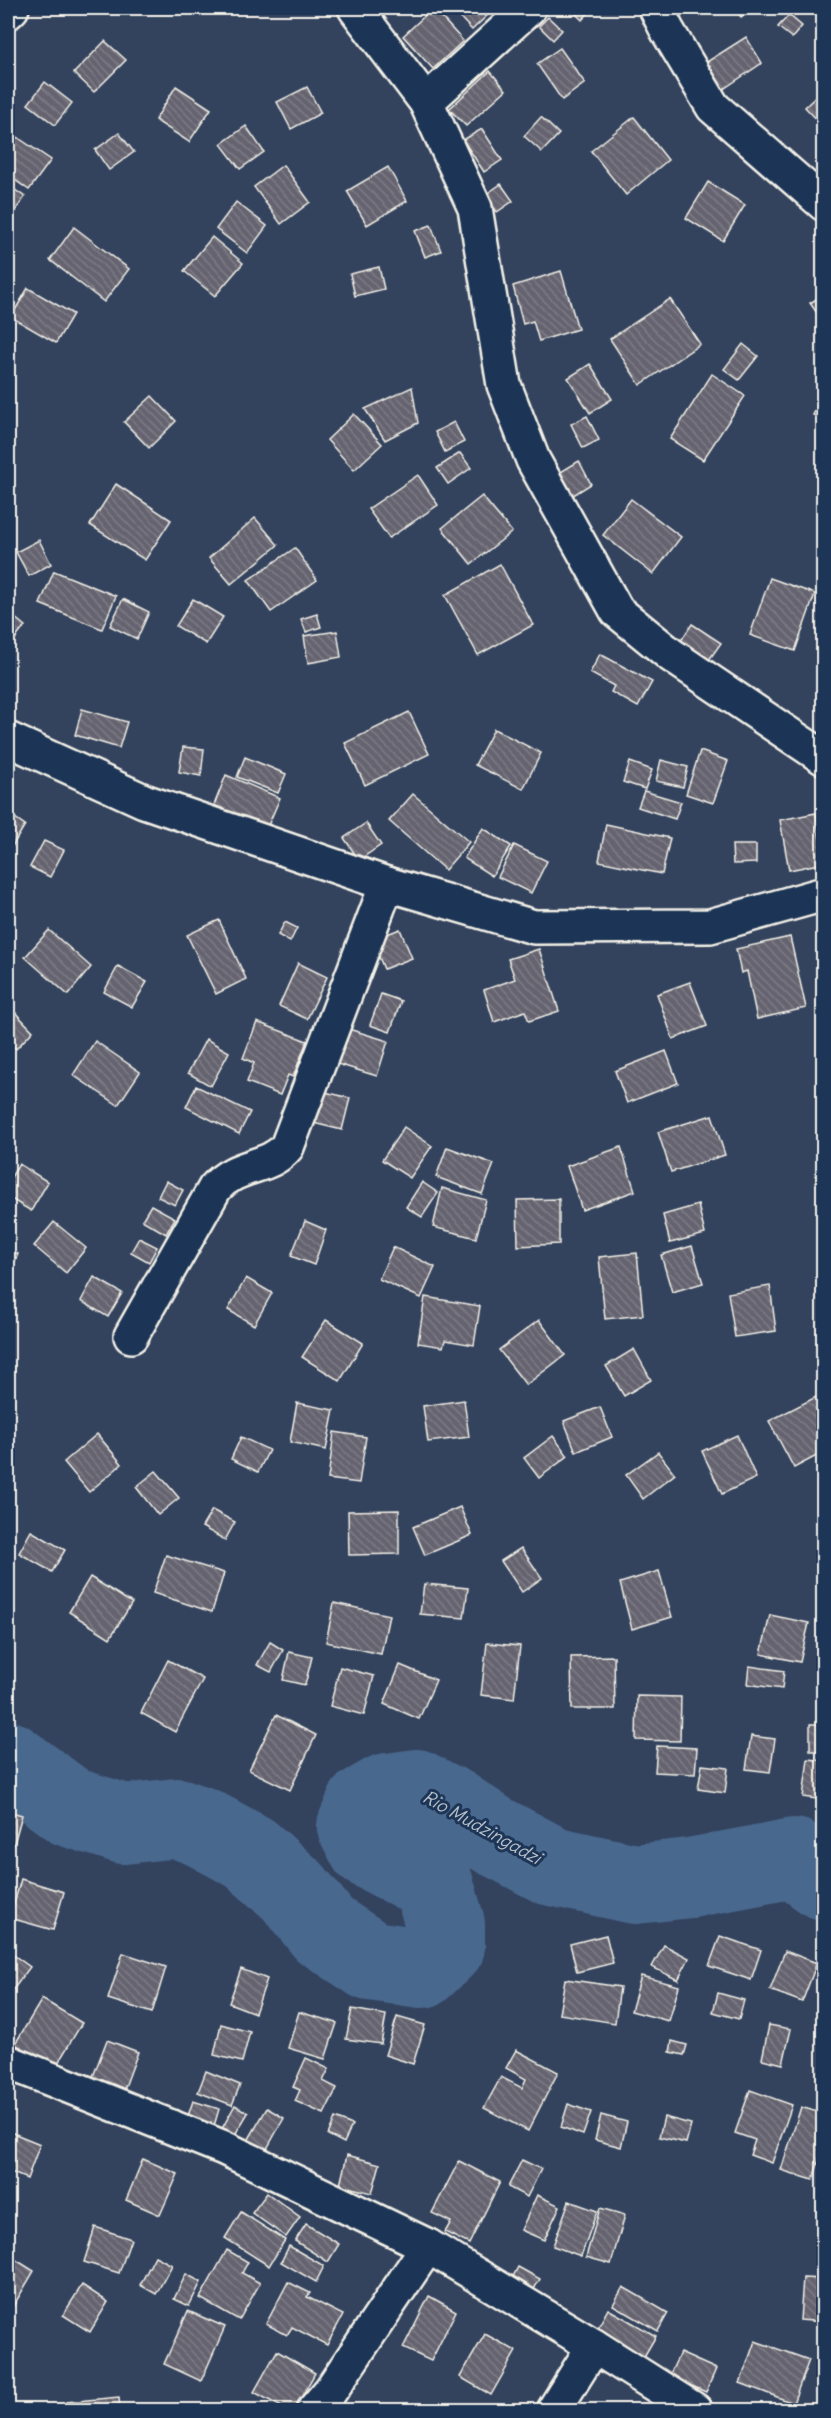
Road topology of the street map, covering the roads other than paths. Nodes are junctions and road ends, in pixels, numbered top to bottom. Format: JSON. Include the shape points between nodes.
{"nodes":[{"id":1,"x":12,"y":8,"type":"edge"},
{"id":2,"x":355,"y":8,"type":"edge"},
{"id":3,"x":529,"y":8,"type":"edge"},
{"id":4,"x":656,"y":8,"type":"edge"},
{"id":5,"x":8,"y":12,"type":"edge"},
{"id":6,"x":426,"y":102,"type":"junction"},
{"id":7,"x":824,"y":204,"type":"edge"},
{"id":8,"x":8,"y":739,"type":"edge"},
{"id":9,"x":824,"y":758,"type":"edge"},
{"id":10,"x":387,"y":884,"type":"junction"},
{"id":11,"x":824,"y":894,"type":"edge"},
{"id":12,"x":131,"y":1336,"type":"dead end"},
{"id":13,"x":8,"y":2062,"type":"edge"},
{"id":14,"x":428,"y":2246,"type":"junction"},
{"id":15,"x":594,"y":2346,"type":"junction"},
{"id":16,"x":314,"y":2410,"type":"edge"},
{"id":17,"x":554,"y":2410,"type":"edge"},
{"id":18,"x":695,"y":2410,"type":"edge"}],
"edges":[{"from":1,"to":5,"type":"street"},
{"from":2,"to":6,"type":"street"},
{"from":3,"to":6,"type":"street"},
{"from":4,"to":7,"type":"street","via":[[713,106]]},
{"from":6,"to":9,"type":"street","via":[[475,208],[504,385],[533,460],[617,611],[670,656]]},
{"from":8,"to":10,"type":"street","via":[[144,801]]},
{"from":10,"to":11,"type":"street","via":[[534,927],[710,926]]},
{"from":10,"to":12,"type":"street","via":[[287,1147],[273,1159],[227,1174],[215,1188]]},
{"from":13,"to":14,"type":"street","via":[[224,2148]]},
{"from":14,"to":15,"type":"street"},
{"from":14,"to":16,"type":"street"},
{"from":15,"to":17,"type":"street"},
{"from":15,"to":18,"type":"street"}]}
